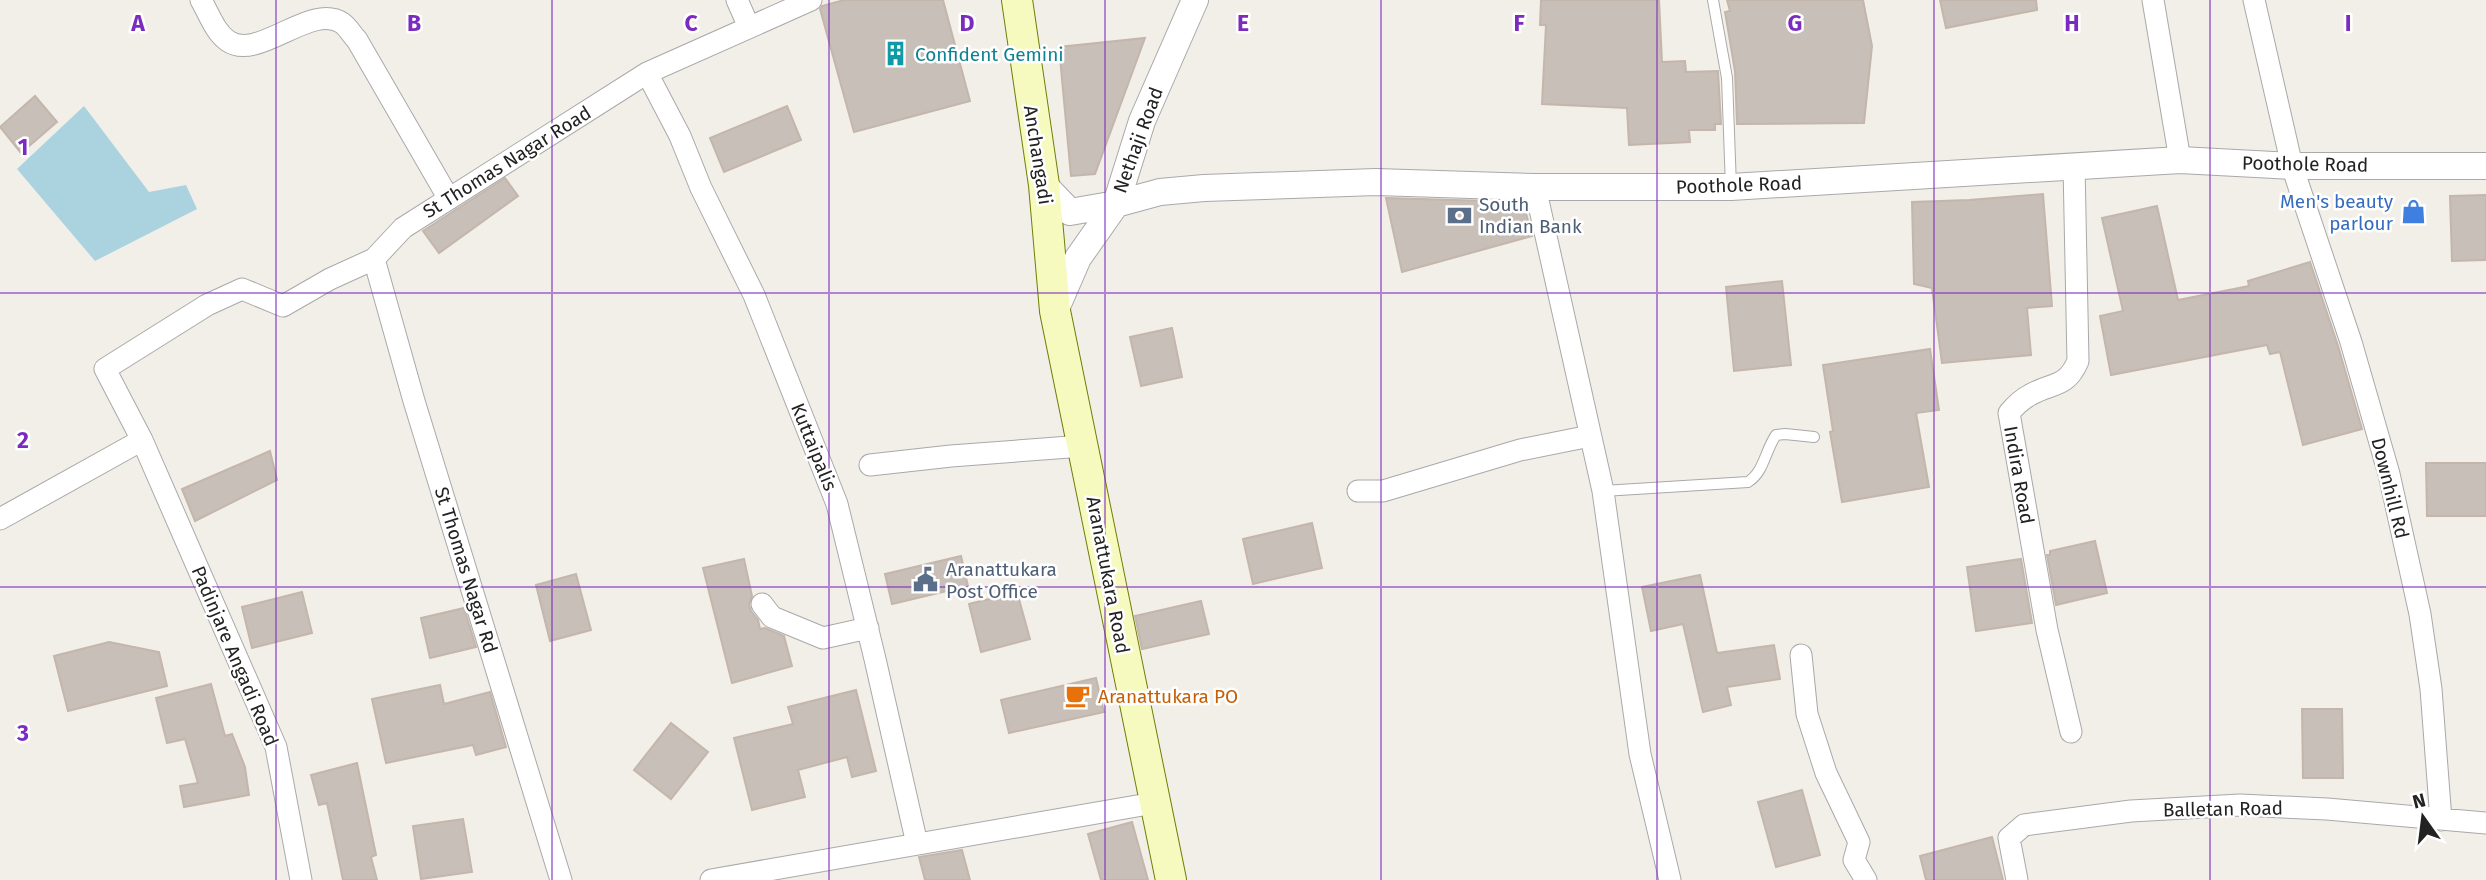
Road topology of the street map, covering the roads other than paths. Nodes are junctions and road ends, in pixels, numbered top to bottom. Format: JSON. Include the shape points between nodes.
{"nodes":[{"id":1,"x":201,"y":0,"type":"edge"},
{"id":2,"x":737,"y":0,"type":"edge"},
{"id":3,"x":811,"y":0,"type":"edge"},
{"id":4,"x":1017,"y":0,"type":"edge"},
{"id":5,"x":1195,"y":0,"type":"edge"},
{"id":6,"x":1713,"y":0,"type":"edge"},
{"id":7,"x":2153,"y":0,"type":"edge"},
{"id":8,"x":2254,"y":0,"type":"edge"},
{"id":9,"x":749,"y":27,"type":"junction"},
{"id":10,"x":647,"y":73,"type":"junction"},
{"id":11,"x":2180,"y":160,"type":"junction"},
{"id":12,"x":2074,"y":166,"type":"junction"},
{"id":13,"x":2292,"y":166,"type":"junction"},
{"id":14,"x":2486,"y":166,"type":"edge"},
{"id":15,"x":1044,"y":185,"type":"junction"},
{"id":16,"x":1535,"y":187,"type":"junction"},
{"id":17,"x":1731,"y":187,"type":"junction"},
{"id":18,"x":449,"y":199,"type":"junction"},
{"id":19,"x":1116,"y":204,"type":"junction"},
{"id":20,"x":374,"y":259,"type":"junction"},
{"id":21,"x":1055,"y":310,"type":"junction"},
{"id":22,"x":1590,"y":436,"type":"junction"},
{"id":23,"x":1814,"y":437,"type":"dead end"},
{"id":24,"x":142,"y":439,"type":"junction"},
{"id":25,"x":1083,"y":446,"type":"junction"},
{"id":26,"x":870,"y":465,"type":"dead end"},
{"id":27,"x":1358,"y":491,"type":"dead end"},
{"id":28,"x":1603,"y":491,"type":"junction"},
{"id":29,"x":0,"y":519,"type":"edge"},
{"id":30,"x":762,"y":604,"type":"dead end"},
{"id":31,"x":867,"y":628,"type":"junction"},
{"id":32,"x":1801,"y":655,"type":"dead end"},
{"id":33,"x":2071,"y":733,"type":"dead end"},
{"id":34,"x":1154,"y":803,"type":"junction"},
{"id":35,"x":2441,"y":820,"type":"junction"},
{"id":36,"x":2486,"y":823,"type":"edge"},
{"id":37,"x":917,"y":844,"type":"junction"},
{"id":38,"x":301,"y":880,"type":"edge"},
{"id":39,"x":561,"y":880,"type":"edge"},
{"id":40,"x":711,"y":880,"type":"edge"},
{"id":41,"x":1171,"y":880,"type":"edge"},
{"id":42,"x":1670,"y":880,"type":"edge"},
{"id":43,"x":1867,"y":880,"type":"edge"},
{"id":44,"x":2017,"y":880,"type":"edge"}],
"edges":[{"from":1,"to":18,"type":"street","via":[[230,44],[248,46],[327,18],[342,23],[357,40]]},
{"from":2,"to":9,"type":"street"},
{"from":3,"to":9,"type":"street"},
{"from":4,"to":15,"type":"main road","name":"Anchangadi"},
{"from":5,"to":19,"type":"street","name":"Nethaji Road","via":[[1142,121]]},
{"from":6,"to":17,"type":"lane","via":[[1727,78]]},
{"from":7,"to":11,"type":"street"},
{"from":8,"to":13,"type":"street","name":"Downhill Rd"},
{"from":9,"to":10,"type":"street"},
{"from":10,"to":18,"type":"street","name":"St Thomas Nagar Road"},
{"from":10,"to":31,"type":"street","name":"Kuttaipalis","via":[[759,307],[836,504]]},
{"from":11,"to":12,"type":"street","name":"Poothole Road"},
{"from":11,"to":13,"type":"street","name":"Poothole Road"},
{"from":12,"to":17,"type":"street","name":"Poothole Road"},
{"from":12,"to":33,"type":"street","name":"Indira Road","via":[[2078,361],[2068,379],[2031,394],[2009,413],[2046,630]]},
{"from":13,"to":14,"type":"street","name":"Poothole Road"},
{"from":13,"to":35,"type":"street","name":"Downhill Rd","via":[[2389,474],[2424,639]]},
{"from":15,"to":19,"type":"street","name":"Nethaji Road","via":[[1070,212]]},
{"from":15,"to":21,"type":"main road","name":"Anchangadi"},
{"from":16,"to":17,"type":"street","name":"Poothole Road"},
{"from":16,"to":19,"type":"street","name":"Poothole Road","via":[[1376,182],[1204,188],[1160,192]]},
{"from":16,"to":22,"type":"street"},
{"from":18,"to":20,"type":"street","name":"St Thomas Nagar Road","via":[[403,228]]},
{"from":19,"to":21,"type":"street","via":[[1078,258]]},
{"from":20,"to":24,"type":"street","name":"Padinjare Angadi Road","via":[[283,306],[242,289],[207,305],[104,369]]},
{"from":20,"to":39,"type":"street","name":"St Thomas Nagar Rd"},
{"from":21,"to":25,"type":"main road","name":"Aranattukara Road"},
{"from":22,"to":27,"type":"street","via":[[1520,450],[1382,491]]},
{"from":22,"to":28,"type":"street"},
{"from":23,"to":28,"type":"lane","via":[[1776,435],[1758,476],[1748,482]]},
{"from":24,"to":29,"type":"street"},
{"from":24,"to":38,"type":"street","name":"Padinjare Angadi Road","via":[[276,747]]},
{"from":25,"to":26,"type":"street"},
{"from":25,"to":34,"type":"main road","name":"Aranattukara Road"},
{"from":28,"to":42,"type":"street","via":[[1640,754]]},
{"from":30,"to":31,"type":"street","via":[[772,617],[823,638]]},
{"from":31,"to":37,"type":"street","name":"Kuttaipalis"},
{"from":32,"to":43,"type":"street","via":[[1807,714],[1826,773],[1859,842],[1854,860]]},
{"from":34,"to":37,"type":"street"},
{"from":34,"to":41,"type":"main road","name":"Aranattukara Road"},
{"from":35,"to":36,"type":"street","name":"Balletan Road"},
{"from":35,"to":44,"type":"street","name":"Balletan Road","via":[[2240,805],[2131,811],[2024,825],[2009,838]]},
{"from":37,"to":40,"type":"street"}]}
